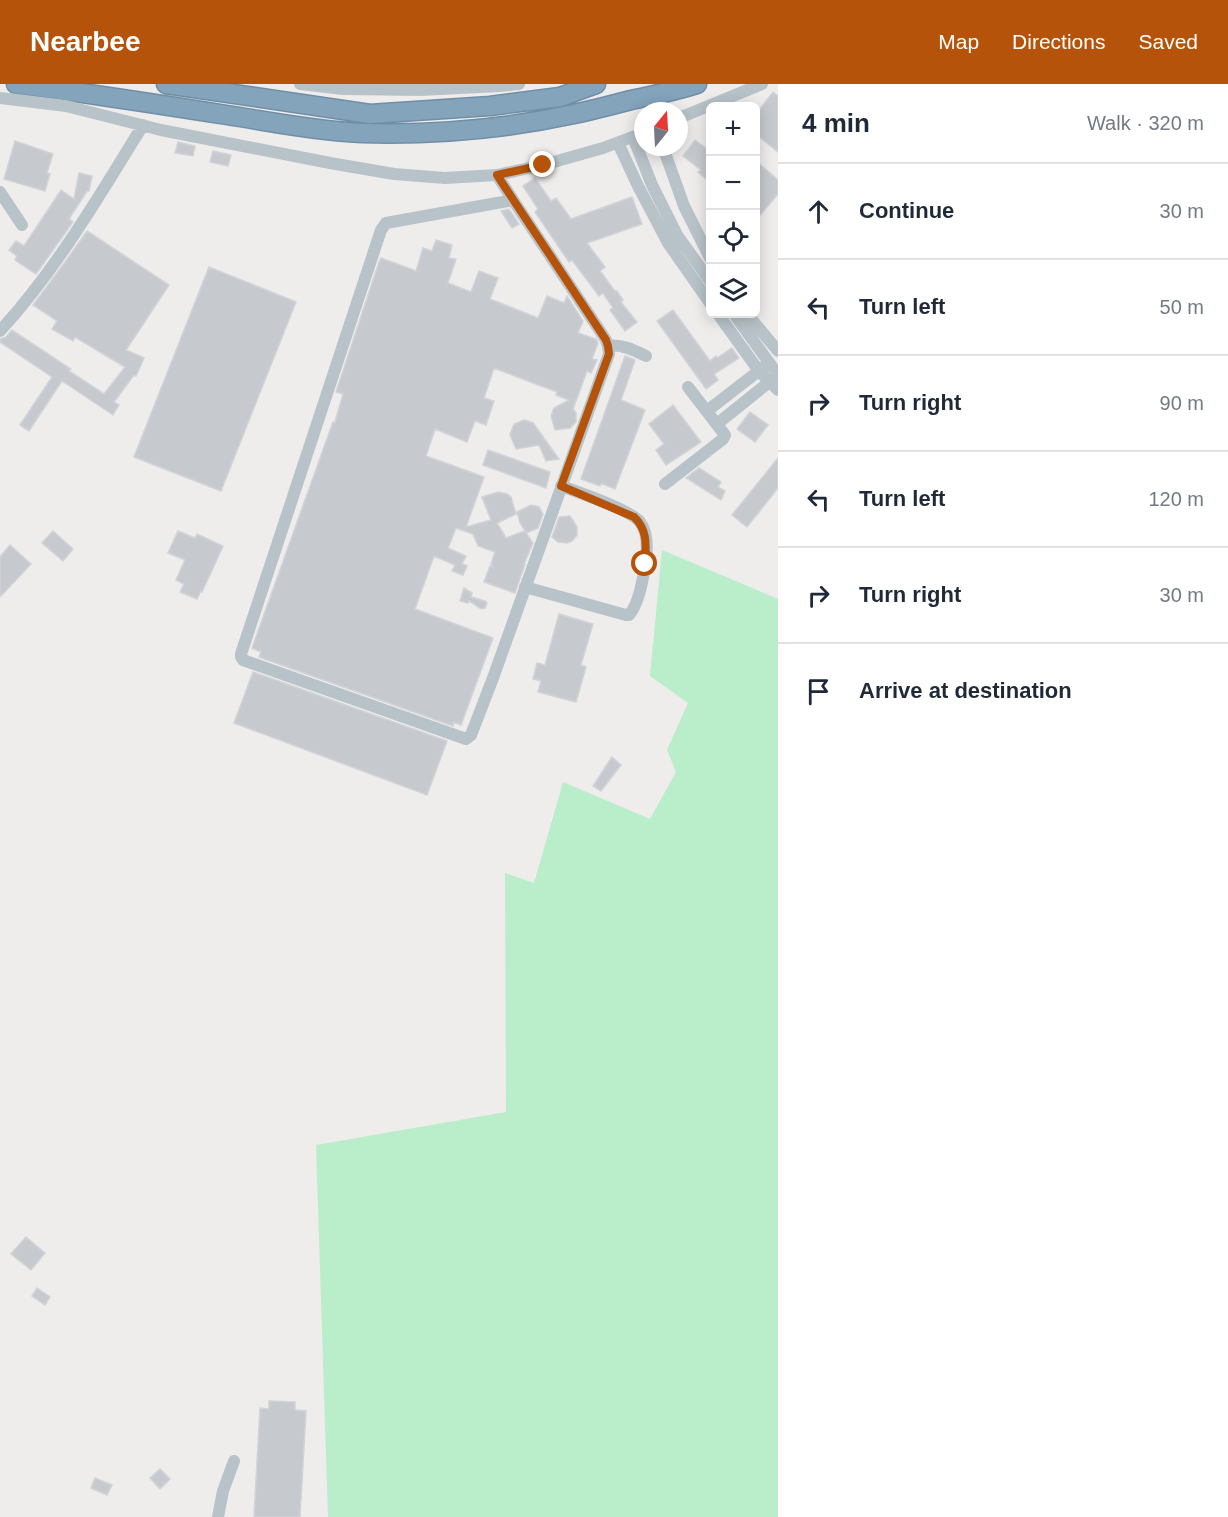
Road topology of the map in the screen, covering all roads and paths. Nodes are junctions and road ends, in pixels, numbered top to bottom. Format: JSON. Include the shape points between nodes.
{"nodes":[{"id":1,"x":16,"y":84,"type":"edge"},
{"id":2,"x":166,"y":84,"type":"edge"},
{"id":3,"x":300,"y":84,"type":"edge"},
{"id":4,"x":519,"y":84,"type":"edge"},
{"id":5,"x":596,"y":84,"type":"edge"},
{"id":6,"x":697,"y":84,"type":"edge"},
{"id":7,"x":762,"y":84,"type":"edge"},
{"id":8,"x":461,"y":86,"type":"edge"},
{"id":9,"x":0,"y":98,"type":"edge"},
{"id":10,"x":688,"y":114,"type":"edge"},
{"id":11,"x":143,"y":125,"type":"junction"},
{"id":12,"x":634,"y":137,"type":"edge"},
{"id":13,"x":618,"y":143,"type":"junction"},
{"id":14,"x":644,"y":156,"type":"edge"},
{"id":15,"x":666,"y":156,"type":"edge"},
{"id":16,"x":497,"y":175,"type":"junction"},
{"id":17,"x":0,"y":192,"type":"edge"},
{"id":18,"x":513,"y":201,"type":"junction"},
{"id":19,"x":22,"y":225,"type":"dead end"},
{"id":20,"x":706,"y":248,"type":"edge"},
{"id":21,"x":706,"y":274,"type":"edge"},
{"id":22,"x":706,"y":296,"type":"edge"},
{"id":23,"x":721,"y":318,"type":"edge"},
{"id":24,"x":736,"y":318,"type":"edge"},
{"id":25,"x":750,"y":318,"type":"edge"},
{"id":26,"x":0,"y":331,"type":"edge"},
{"id":27,"x":608,"y":346,"type":"junction"},
{"id":28,"x":778,"y":351,"type":"edge"},
{"id":29,"x":646,"y":356,"type":"dead end"},
{"id":30,"x":764,"y":367,"type":"junction"},
{"id":31,"x":776,"y":380,"type":"edge"},
{"id":32,"x":688,"y":387,"type":"dead end"},
{"id":33,"x":707,"y":411,"type":"junction"},
{"id":34,"x":717,"y":424,"type":"junction"},
{"id":35,"x":664,"y":484,"type":"dead end"},
{"id":36,"x":561,"y":486,"type":"junction"},
{"id":37,"x":525,"y":587,"type":"junction"},
{"id":38,"x":234,"y":1461,"type":"dead end"},
{"id":39,"x":218,"y":1517,"type":"edge"}],
"edges":[{"from":1,"to":6,"type":"highway","via":[[295,126],[407,133],[468,130],[573,115]]},
{"from":2,"to":5,"type":"highway","via":[[370,114],[560,97]]},
{"from":3,"to":8,"type":"street","via":[[420,90]]},
{"from":4,"to":8,"type":"street"},
{"from":7,"to":10,"type":"street"},
{"from":9,"to":11,"type":"street","via":[[66,106]]},
{"from":11,"to":16,"type":"street","via":[[388,173],[445,178]]},
{"from":11,"to":26,"type":"street","via":[[90,212],[26,302]]},
{"from":12,"to":13,"type":"street"},
{"from":13,"to":16,"type":"street"},
{"from":13,"to":22,"type":"street","via":[[668,243]]},
{"from":14,"to":21,"type":"street","via":[[652,185],[677,235]]},
{"from":15,"to":20,"type":"street","via":[[684,206]]},
{"from":16,"to":18,"type":"street"},
{"from":17,"to":19,"type":"street"},
{"from":18,"to":27,"type":"street"},
{"from":18,"to":37,"type":"street","via":[[384,225],[241,657],[466,739],[471,735]]},
{"from":23,"to":30,"type":"street"},
{"from":24,"to":30,"type":"street"},
{"from":25,"to":28,"type":"street"},
{"from":27,"to":29,"type":"street","via":[[620,346]]},
{"from":27,"to":36,"type":"street","via":[[609,354]]},
{"from":30,"to":31,"type":"street"},
{"from":30,"to":33,"type":"street"},
{"from":31,"to":34,"type":"street"},
{"from":32,"to":33,"type":"street"},
{"from":33,"to":34,"type":"street"},
{"from":34,"to":35,"type":"street","via":[[725,434],[723,439]]},
{"from":36,"to":37,"type":"street"},
{"from":36,"to":37,"type":"street","via":[[624,511],[640,523],[646,549],[635,603],[626,615]]},
{"from":38,"to":39,"type":"street"}]}
